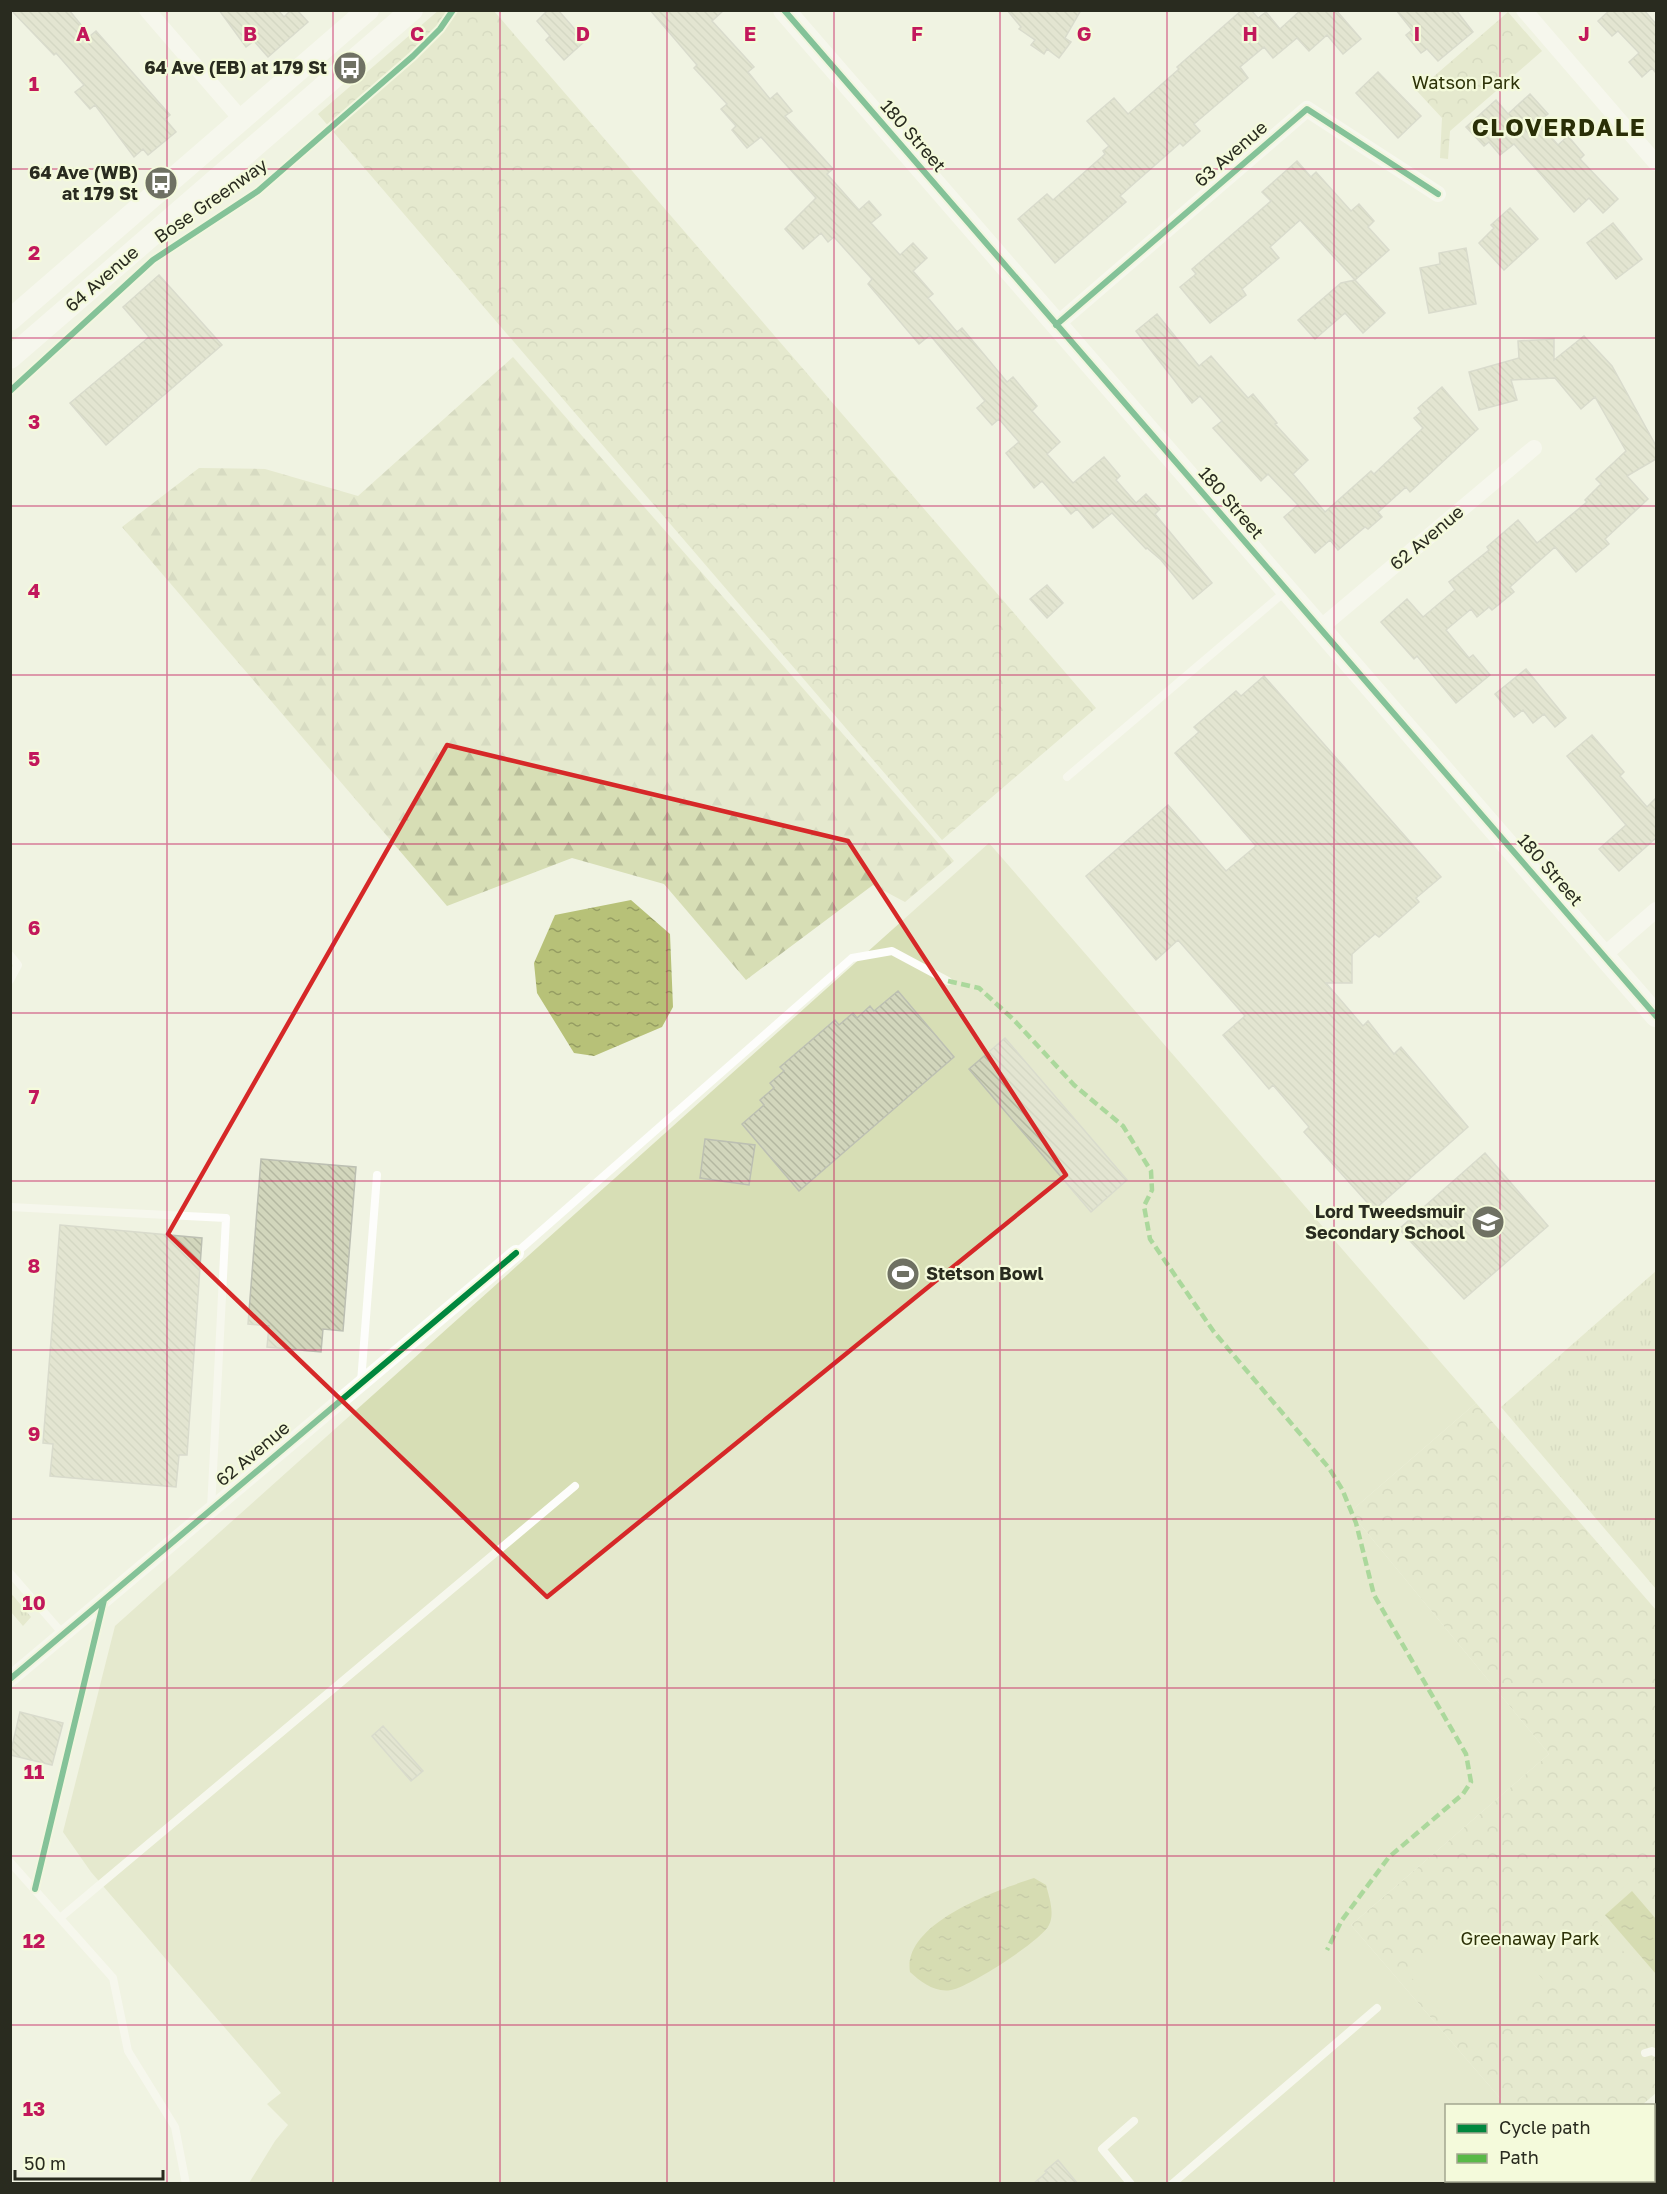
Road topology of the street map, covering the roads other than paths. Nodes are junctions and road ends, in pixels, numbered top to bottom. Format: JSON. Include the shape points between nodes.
{"nodes":[{"id":1,"x":368,"y":10,"type":"edge"},
{"id":2,"x":412,"y":10,"type":"edge"},
{"id":3,"x":1524,"y":10,"type":"edge"},
{"id":4,"x":147,"y":11,"type":"edge"},
{"id":5,"x":788,"y":12,"type":"edge"},
{"id":6,"x":242,"y":120,"type":"junction"},
{"id":7,"x":1656,"y":163,"type":"edge"},
{"id":8,"x":1438,"y":194,"type":"dead end"},
{"id":9,"x":14,"y":311,"type":"edge"},
{"id":10,"x":1056,"y":325,"type":"junction"},
{"id":11,"x":10,"y":358,"type":"edge"},
{"id":12,"x":1534,"y":448,"type":"dead end"},
{"id":13,"x":1287,"y":590,"type":"junction"},
{"id":14,"x":1320,"y":628,"type":"junction"},
{"id":15,"x":1067,"y":777,"type":"dead end"},
{"id":16,"x":1656,"y":910,"type":"edge"},
{"id":17,"x":1604,"y":955,"type":"junction"},
{"id":18,"x":10,"y":956,"type":"edge"},
{"id":19,"x":10,"y":980,"type":"edge"},
{"id":20,"x":948,"y":981,"type":"dead end"},
{"id":21,"x":1656,"y":1016,"type":"edge"},
{"id":22,"x":377,"y":1175,"type":"dead end"},
{"id":23,"x":10,"y":1207,"type":"edge"},
{"id":24,"x":516,"y":1253,"type":"joint"},
{"id":25,"x":361,"y":1383,"type":"junction"},
{"id":26,"x":575,"y":1486,"type":"dead end"},
{"id":27,"x":211,"y":1510,"type":"junction"},
{"id":28,"x":10,"y":1573,"type":"edge"},
{"id":29,"x":63,"y":1634,"type":"junction"},
{"id":30,"x":10,"y":1679,"type":"edge"},
{"id":31,"x":10,"y":1862,"type":"edge"},
{"id":32,"x":60,"y":1918,"type":"junction"},
{"id":33,"x":1377,"y":2008,"type":"dead end"},
{"id":34,"x":1645,"y":2053,"type":"dead end"},
{"id":35,"x":1656,"y":2053,"type":"edge"},
{"id":36,"x":1134,"y":2121,"type":"dead end"},
{"id":37,"x":186,"y":2184,"type":"edge"},
{"id":38,"x":1131,"y":2184,"type":"edge"},
{"id":39,"x":1172,"y":2184,"type":"edge"}],
"edges":[{"from":1,"to":6,"type":"street","name":"64 Avenue"},
{"from":2,"to":11,"type":"street","name":"64 Avenue"},
{"from":3,"to":7,"type":"street"},
{"from":4,"to":6,"type":"street"},
{"from":5,"to":10,"type":"street","name":"180 Street"},
{"from":6,"to":9,"type":"street","name":"64 Avenue"},
{"from":8,"to":10,"type":"street","name":"63 Avenue","via":[[1307,109]]},
{"from":10,"to":13,"type":"street","name":"180 Street"},
{"from":12,"to":14,"type":"street","name":"62 Avenue"},
{"from":13,"to":14,"type":"street","name":"180 Street"},
{"from":13,"to":15,"type":"lane"},
{"from":14,"to":17,"type":"street","name":"180 Street"},
{"from":16,"to":17,"type":"street"},
{"from":17,"to":21,"type":"street","name":"180 Street"},
{"from":18,"to":19,"type":"lane","via":[[18,965]]},
{"from":20,"to":24,"type":"lane","via":[[892,951],[852,958]]},
{"from":22,"to":25,"type":"lane"},
{"from":23,"to":27,"type":"lane","via":[[226,1218]]},
{"from":24,"to":25,"type":"street","name":"62 Avenue"},
{"from":25,"to":27,"type":"street","name":"62 Avenue"},
{"from":26,"to":32,"type":"lane"},
{"from":27,"to":29,"type":"street","name":"62 Avenue"},
{"from":28,"to":29,"type":"lane"},
{"from":29,"to":30,"type":"street","name":"62 Avenue"},
{"from":31,"to":32,"type":"lane"},
{"from":32,"to":37,"type":"lane","via":[[113,1978],[128,2051],[175,2127]]},
{"from":33,"to":39,"type":"lane"},
{"from":34,"to":35,"type":"lane"},
{"from":36,"to":38,"type":"lane","via":[[1102,2149]]}]}
